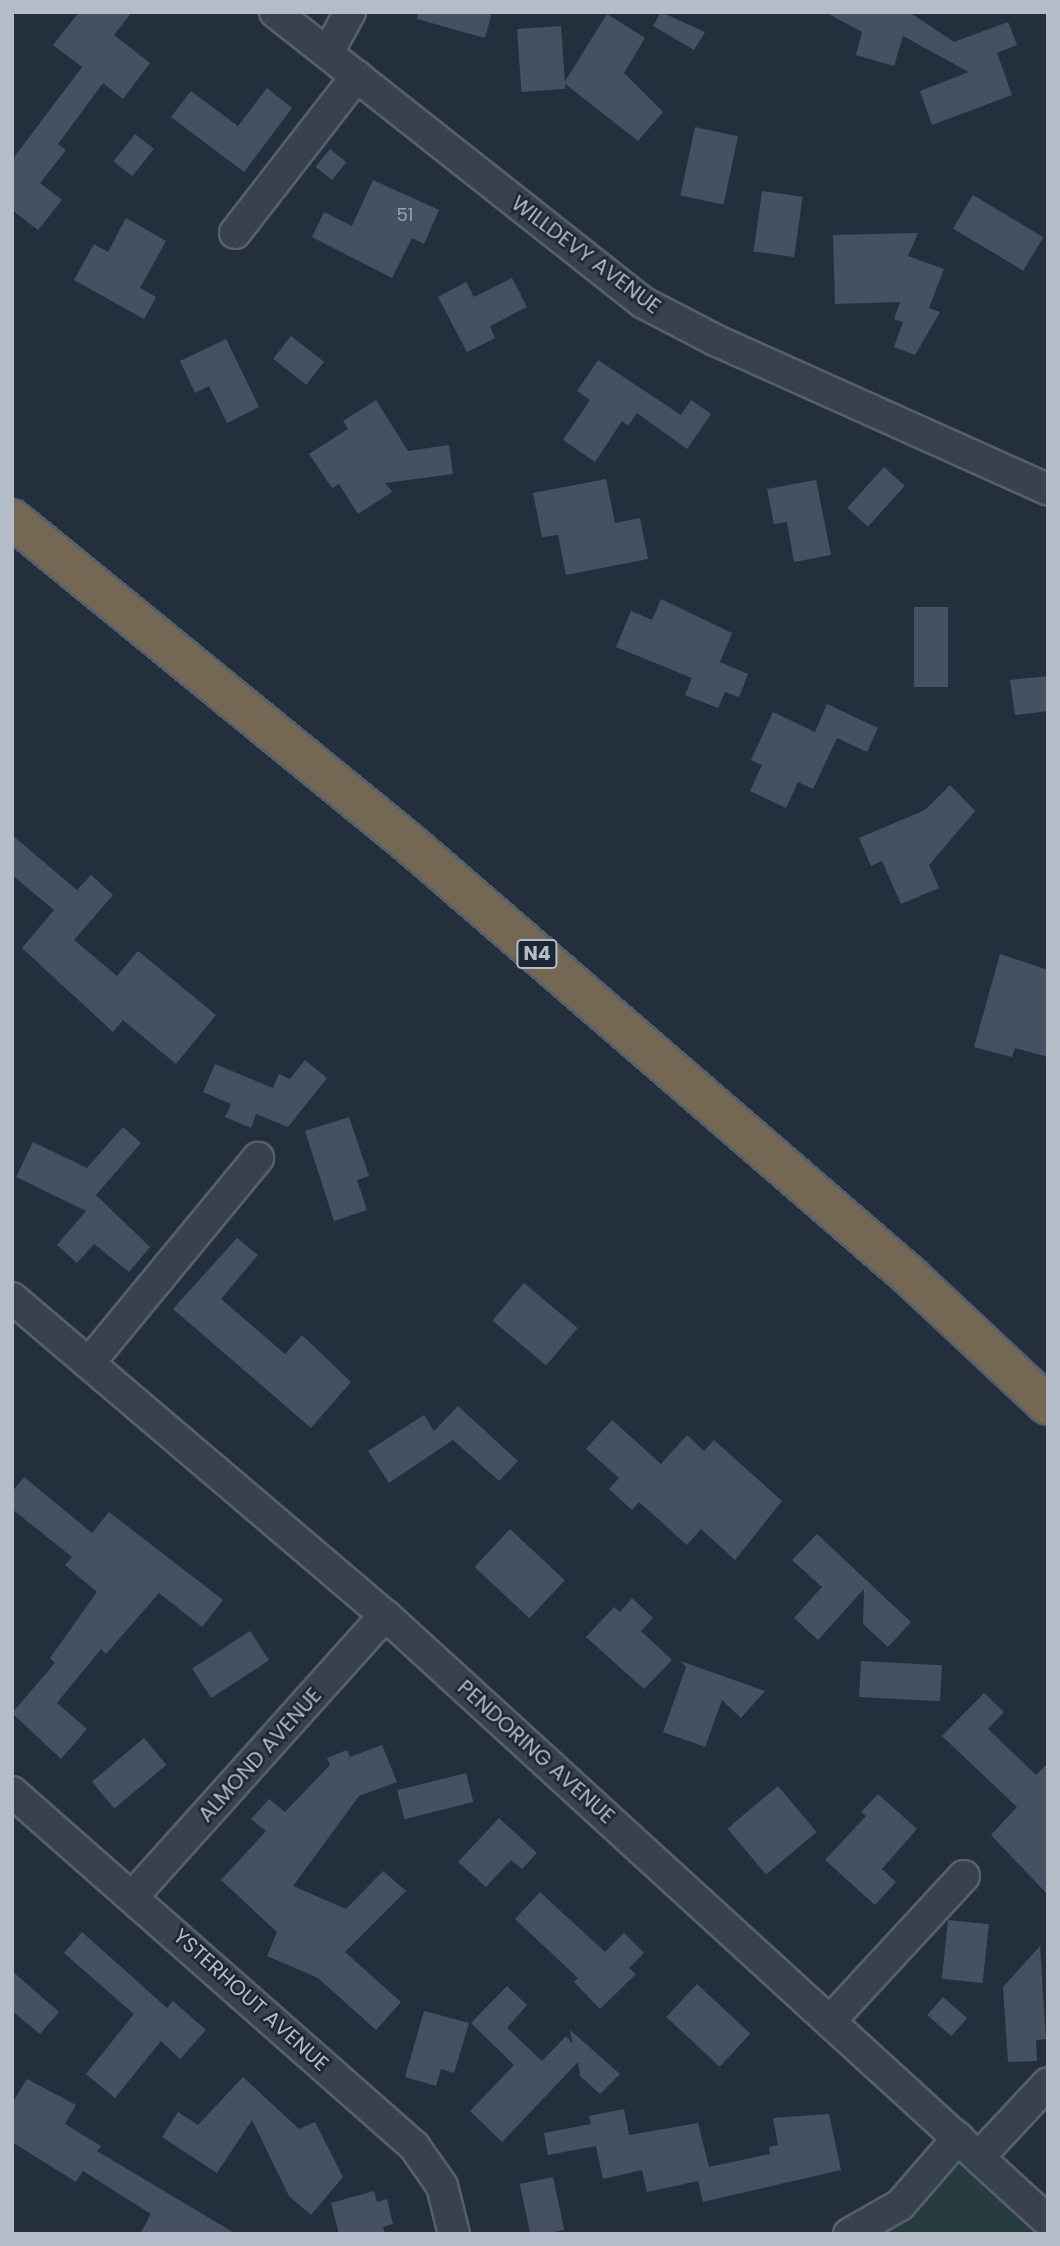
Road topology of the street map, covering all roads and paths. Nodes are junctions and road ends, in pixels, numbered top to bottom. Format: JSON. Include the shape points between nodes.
{"nodes":[{"id":1,"x":275,"y":12,"type":"edge"},
{"id":2,"x":350,"y":12,"type":"edge"},
{"id":3,"x":328,"y":52,"type":"junction"},
{"id":4,"x":357,"y":76,"type":"junction"},
{"id":5,"x":235,"y":233,"type":"dead end"},
{"id":6,"x":1048,"y":490,"type":"edge"},
{"id":7,"x":12,"y":519,"type":"edge"},
{"id":8,"x":258,"y":1158,"type":"dead end"},
{"id":9,"x":12,"y":1298,"type":"edge"},
{"id":10,"x":89,"y":1363,"type":"junction"},
{"id":11,"x":1048,"y":1405,"type":"edge"},
{"id":12,"x":385,"y":1615,"type":"junction"},
{"id":13,"x":12,"y":1792,"type":"edge"},
{"id":14,"x":964,"y":1876,"type":"dead end"},
{"id":15,"x":134,"y":1895,"type":"junction"},
{"id":16,"x":831,"y":2020,"type":"junction"},
{"id":17,"x":1048,"y":2083,"type":"edge"},
{"id":18,"x":969,"y":2148,"type":"junction"},
{"id":19,"x":1048,"y":2221,"type":"edge"},
{"id":20,"x":454,"y":2234,"type":"edge"},
{"id":21,"x":849,"y":2234,"type":"edge"}],
"edges":[{"from":1,"to":3,"type":"street","name":"WILLDEVY AVENUE"},
{"from":2,"to":3,"type":"street"},
{"from":3,"to":4,"type":"street","name":"WILLDEVY AVENUE"},
{"from":4,"to":5,"type":"street"},
{"from":4,"to":6,"type":"street","name":"WILLDEVY AVENUE","via":[[654,309]]},
{"from":7,"to":11,"type":"highway","number":"N4","via":[[410,843],[911,1277]]},
{"from":8,"to":10,"type":"street"},
{"from":9,"to":10,"type":"street","name":"PENDORING AVENUE"},
{"from":10,"to":12,"type":"street","name":"PENDORING AVENUE"},
{"from":12,"to":15,"type":"street","name":"ALMOND AVENUE"},
{"from":12,"to":16,"type":"street","name":"PENDORING AVENUE"},
{"from":13,"to":15,"type":"street","name":"YSTERHOUT AVENUE"},
{"from":14,"to":16,"type":"street"},
{"from":15,"to":20,"type":"street","name":"YSTERHOUT AVENUE","via":[[414,2146],[442,2186]]},
{"from":16,"to":18,"type":"street","name":"PENDORING AVENUE"},
{"from":17,"to":18,"type":"street"},
{"from":18,"to":19,"type":"street","name":"PENDORING AVENUE"},
{"from":18,"to":21,"type":"street","via":[[900,2205]]}]}
